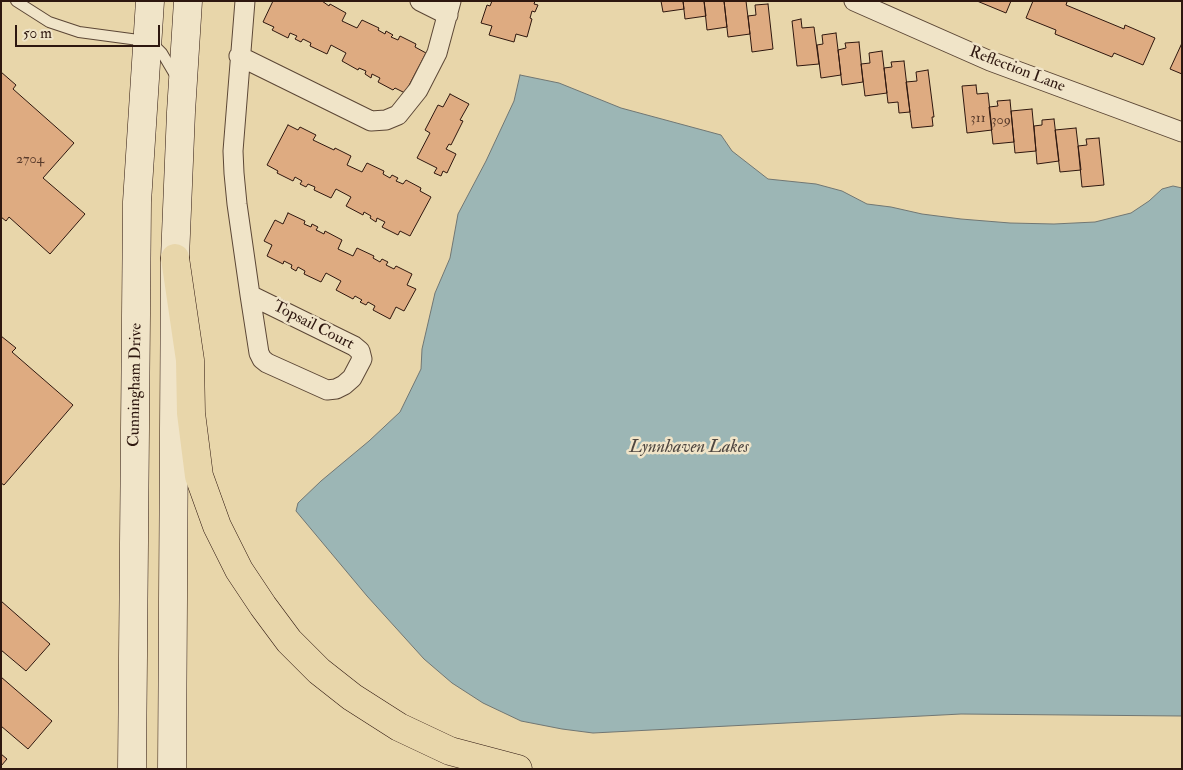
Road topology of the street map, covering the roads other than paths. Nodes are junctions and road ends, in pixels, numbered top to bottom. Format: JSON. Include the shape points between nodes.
{"nodes":[{"id":1,"x":16,"y":1,"type":"edge"},
{"id":2,"x":150,"y":1,"type":"edge"},
{"id":3,"x":188,"y":1,"type":"edge"},
{"id":4,"x":244,"y":1,"type":"edge"},
{"id":5,"x":420,"y":1,"type":"edge"},
{"id":6,"x":854,"y":1,"type":"edge"},
{"id":7,"x":450,"y":8,"type":"edge"},
{"id":8,"x":146,"y":42,"type":"junction"},
{"id":9,"x":239,"y":56,"type":"junction"},
{"id":10,"x":182,"y":90,"type":"junction"},
{"id":11,"x":1182,"y":132,"type":"edge"},
{"id":12,"x":175,"y":258,"type":"junction"},
{"id":13,"x":250,"y":295,"type":"junction"},
{"id":14,"x":132,"y":769,"type":"edge"},
{"id":15,"x":172,"y":769,"type":"edge"},
{"id":16,"x":518,"y":769,"type":"edge"}],
"edges":[{"from":1,"to":8,"type":"lane","via":[[49,22],[71,29]]},
{"from":2,"to":8,"type":"main road","name":"Cunningham Drive"},
{"from":3,"to":10,"type":"main road"},
{"from":4,"to":9,"type":"street","name":"Topsail Court"},
{"from":5,"to":7,"type":"street"},
{"from":6,"to":11,"type":"street","name":"Reflection Lane","via":[[990,61]]},
{"from":7,"to":9,"type":"street","via":[[437,53],[418,90],[398,115],[386,120],[371,121]]},
{"from":8,"to":10,"type":"lane","via":[[155,46],[169,62]]},
{"from":8,"to":14,"type":"main road","name":"Cunningham Drive","via":[[138,202]]},
{"from":9,"to":13,"type":"street","name":"Topsail Court","via":[[234,173]]},
{"from":10,"to":12,"type":"main road"},
{"from":12,"to":15,"type":"main road"},
{"from":12,"to":16,"type":"highway","via":[[190,360],[191,413],[199,476],[217,526],[253,592],[289,641],[352,697],[399,727],[450,751]]},
{"from":13,"to":13,"type":"street","name":"Topsail Court","via":[[262,359],[327,390],[336,389],[352,378],[362,359],[354,346]]}]}
